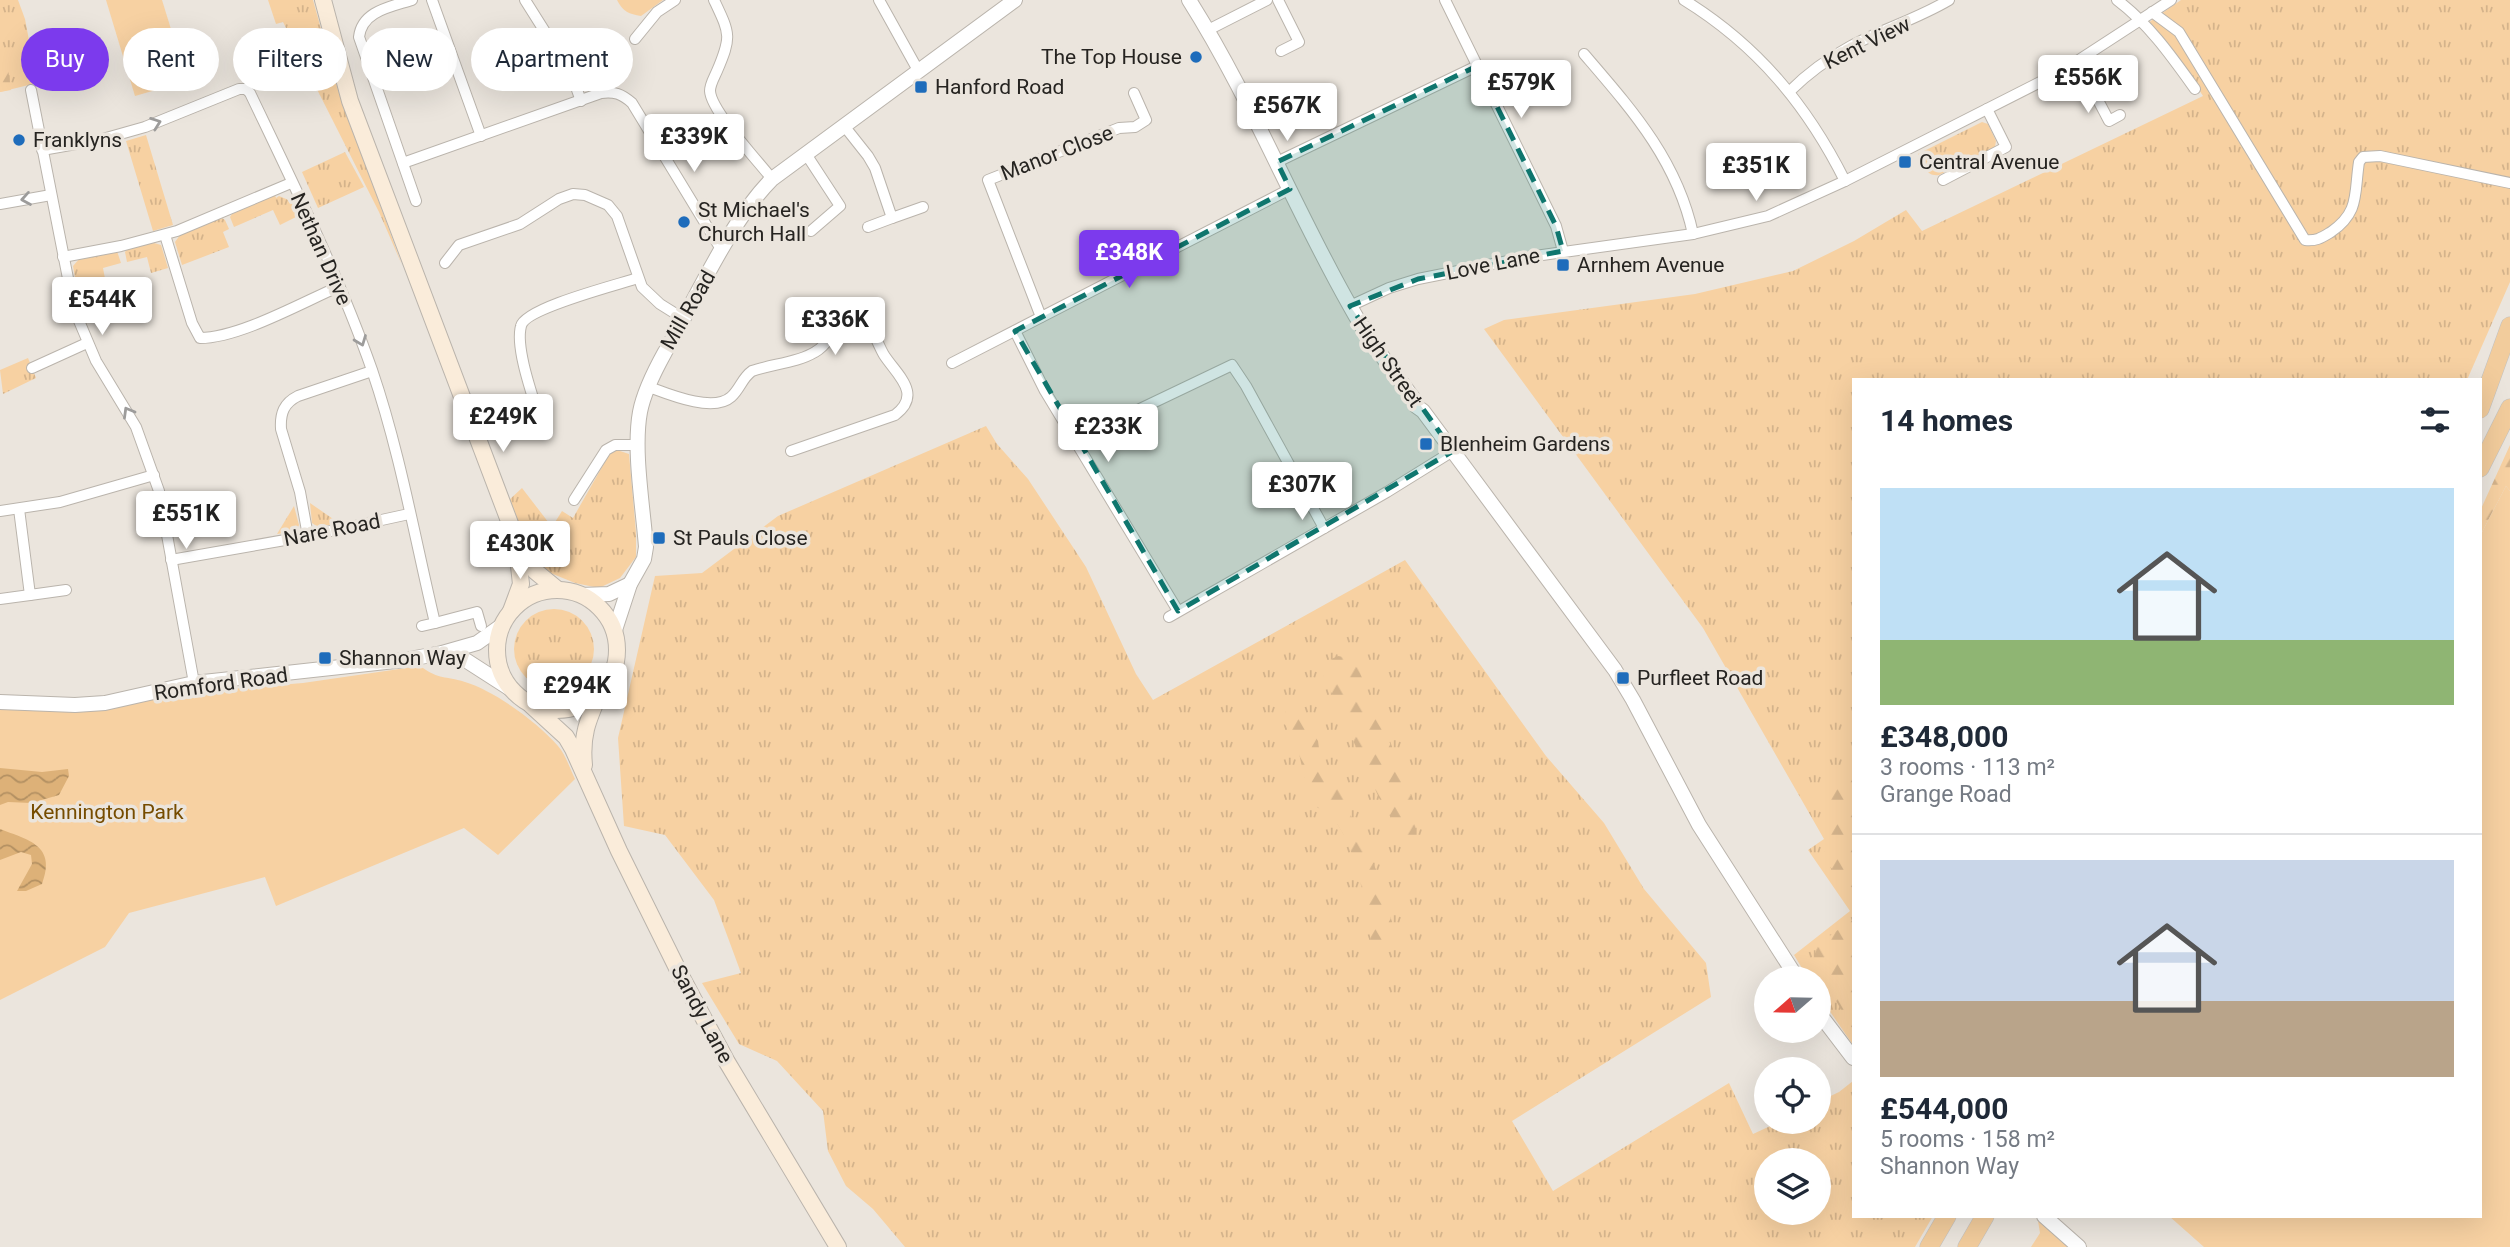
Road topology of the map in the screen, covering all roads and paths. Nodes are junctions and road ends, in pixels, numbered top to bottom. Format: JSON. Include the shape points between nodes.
{"nodes":[{"id":1,"x":323,"y":0,"type":"edge"},
{"id":2,"x":412,"y":0,"type":"edge"},
{"id":3,"x":432,"y":0,"type":"edge"},
{"id":4,"x":525,"y":0,"type":"edge"},
{"id":5,"x":675,"y":0,"type":"edge"},
{"id":6,"x":714,"y":0,"type":"edge"},
{"id":7,"x":879,"y":0,"type":"edge"},
{"id":8,"x":1015,"y":0,"type":"edge"},
{"id":9,"x":1189,"y":0,"type":"edge"},
{"id":10,"x":1267,"y":0,"type":"edge"},
{"id":11,"x":1279,"y":0,"type":"edge"},
{"id":12,"x":1445,"y":0,"type":"edge"},
{"id":13,"x":1684,"y":0,"type":"edge"},
{"id":14,"x":1949,"y":0,"type":"edge"},
{"id":15,"x":2117,"y":0,"type":"edge"},
{"id":16,"x":2171,"y":0,"type":"edge"},
{"id":17,"x":2152,"y":12,"type":"junction"},
{"id":18,"x":2141,"y":20,"type":"junction"},
{"id":19,"x":1208,"y":30,"type":"junction"},
{"id":20,"x":635,"y":39,"type":"dead end"},
{"id":21,"x":1281,"y":51,"type":"dead end"},
{"id":22,"x":1584,"y":54,"type":"dead end"},
{"id":23,"x":2078,"y":62,"type":"junction"},
{"id":24,"x":1477,"y":66,"type":"junction"},
{"id":25,"x":919,"y":72,"type":"junction"},
{"id":26,"x":2195,"y":89,"type":"dead end"},
{"id":27,"x":31,"y":91,"type":"edge"},
{"id":28,"x":1790,"y":91,"type":"junction"},
{"id":29,"x":1134,"y":93,"type":"dead end"},
{"id":30,"x":581,"y":101,"type":"junction"},
{"id":31,"x":1987,"y":109,"type":"junction"},
{"id":32,"x":2120,"y":115,"type":"dead end"},
{"id":33,"x":845,"y":127,"type":"junction"},
{"id":34,"x":481,"y":136,"type":"junction"},
{"id":35,"x":43,"y":150,"type":"junction"},
{"id":36,"x":806,"y":154,"type":"junction"},
{"id":37,"x":403,"y":163,"type":"junction"},
{"id":38,"x":1277,"y":163,"type":"junction"},
{"id":39,"x":772,"y":179,"type":"junction"},
{"id":40,"x":1943,"y":180,"type":"dead end"},
{"id":41,"x":1845,"y":181,"type":"junction"},
{"id":42,"x":292,"y":183,"type":"junction"},
{"id":43,"x":2510,"y":183,"type":"edge"},
{"id":44,"x":1290,"y":189,"type":"junction"},
{"id":45,"x":51,"y":195,"type":"junction"},
{"id":46,"x":416,"y":201,"type":"dead end"},
{"id":47,"x":0,"y":204,"type":"edge"},
{"id":48,"x":923,"y":207,"type":"dead end"},
{"id":49,"x":892,"y":218,"type":"junction"},
{"id":50,"x":867,"y":227,"type":"dead end"},
{"id":51,"x":811,"y":231,"type":"dead end"},
{"id":52,"x":165,"y":234,"type":"junction"},
{"id":53,"x":1693,"y":234,"type":"junction"},
{"id":54,"x":722,"y":251,"type":"junction"},
{"id":55,"x":1563,"y":251,"type":"junction"},
{"id":56,"x":63,"y":257,"type":"junction"},
{"id":57,"x":445,"y":263,"type":"dead end"},
{"id":58,"x":638,"y":278,"type":"junction"},
{"id":59,"x":338,"y":287,"type":"junction"},
{"id":60,"x":1350,"y":306,"type":"junction"},
{"id":61,"x":1041,"y":317,"type":"junction"},
{"id":62,"x":684,"y":319,"type":"junction"},
{"id":63,"x":2510,"y":326,"type":"edge"},
{"id":64,"x":1015,"y":331,"type":"junction"},
{"id":65,"x":87,"y":343,"type":"junction"},
{"id":66,"x":952,"y":363,"type":"dead end"},
{"id":67,"x":32,"y":368,"type":"dead end"},
{"id":68,"x":372,"y":371,"type":"junction"},
{"id":69,"x":649,"y":387,"type":"junction"},
{"id":70,"x":2482,"y":403,"type":"edge"},
{"id":71,"x":2510,"y":408,"type":"edge"},
{"id":72,"x":540,"y":420,"type":"dead end"},
{"id":73,"x":1075,"y":440,"type":"junction"},
{"id":74,"x":638,"y":444,"type":"junction"},
{"id":75,"x":791,"y":451,"type":"dead end"},
{"id":76,"x":1453,"y":451,"type":"junction"},
{"id":77,"x":2482,"y":464,"type":"edge"},
{"id":78,"x":154,"y":475,"type":"junction"},
{"id":79,"x":573,"y":500,"type":"dead end"},
{"id":80,"x":19,"y":509,"type":"junction"},
{"id":81,"x":0,"y":512,"type":"edge"},
{"id":82,"x":409,"y":514,"type":"junction"},
{"id":83,"x":1324,"y":528,"type":"junction"},
{"id":84,"x":309,"y":536,"type":"junction"},
{"id":85,"x":517,"y":542,"type":"junction"},
{"id":86,"x":171,"y":560,"type":"junction"},
{"id":87,"x":630,"y":584,"type":"junction"},
{"id":88,"x":66,"y":590,"type":"dead end"},
{"id":89,"x":558,"y":590,"type":"junction"},
{"id":90,"x":30,"y":595,"type":"junction"},
{"id":91,"x":581,"y":595,"type":"junction"},
{"id":92,"x":0,"y":600,"type":"edge"},
{"id":93,"x":506,"y":620,"type":"junction"},
{"id":94,"x":435,"y":623,"type":"junction"},
{"id":95,"x":422,"y":626,"type":"dead end"},
{"id":96,"x":481,"y":626,"type":"dead end"},
{"id":97,"x":614,"y":633,"type":"junction"},
{"id":98,"x":442,"y":653,"type":"junction"},
{"id":99,"x":194,"y":683,"type":"junction"},
{"id":100,"x":509,"y":688,"type":"junction"},
{"id":101,"x":600,"y":692,"type":"junction"},
{"id":102,"x":0,"y":702,"type":"edge"},
{"id":103,"x":531,"y":705,"type":"junction"},
{"id":104,"x":585,"y":771,"type":"junction"},
{"id":105,"x":1789,"y":966,"type":"edge"},
{"id":106,"x":1831,"y":1029,"type":"edge"},
{"id":107,"x":1852,"y":1057,"type":"edge"},
{"id":108,"x":1946,"y":1218,"type":"edge"},
{"id":109,"x":1984,"y":1218,"type":"edge"},
{"id":110,"x":2046,"y":1218,"type":"edge"},
{"id":111,"x":838,"y":1247,"type":"edge"},
{"id":112,"x":1929,"y":1247,"type":"edge"},
{"id":113,"x":1967,"y":1247,"type":"edge"},
{"id":114,"x":2080,"y":1247,"type":"edge"}],
"edges":[{"from":1,"to":85,"type":"main road","via":[[350,101]]},
{"from":2,"to":37,"type":"street","via":[[372,14],[365,19],[359,37]]},
{"from":3,"to":34,"type":"street"},
{"from":4,"to":30,"type":"street","via":[[571,74]]},
{"from":5,"to":20,"type":"street","via":[[657,12]]},
{"from":6,"to":39,"type":"street","via":[[728,33],[711,85],[712,99]]},
{"from":7,"to":25,"type":"street"},
{"from":8,"to":25,"type":"street","name":"Mill Road"},
{"from":9,"to":19,"type":"street"},
{"from":10,"to":19,"type":"street"},
{"from":11,"to":21,"type":"street","via":[[1299,42]]},
{"from":12,"to":24,"type":"street"},
{"from":13,"to":28,"type":"street","via":[[1746,45]]},
{"from":14,"to":28,"type":"street","name":"Kent View","via":[[1849,47]]},
{"from":15,"to":18,"type":"street"},
{"from":16,"to":17,"type":"street","name":"Love Lane"},
{"from":17,"to":18,"type":"street","name":"Love Lane"},
{"from":17,"to":43,"type":"street","via":[[2179,32],[2305,240],[2318,241],[2346,221],[2353,209],[2363,157],[2380,156]]},
{"from":18,"to":23,"type":"street","name":"Love Lane"},
{"from":18,"to":26,"type":"street"},
{"from":19,"to":38,"type":"street"},
{"from":22,"to":53,"type":"street","via":[[1656,142]]},
{"from":23,"to":31,"type":"street","name":"Love Lane"},
{"from":23,"to":32,"type":"street","via":[[2109,121]]},
{"from":24,"to":38,"type":"street"},
{"from":24,"to":55,"type":"street","via":[[1556,226]]},
{"from":25,"to":33,"type":"street","name":"Mill Road"},
{"from":27,"to":35,"type":"street"},
{"from":28,"to":41,"type":"street"},
{"from":29,"to":61,"type":"street","name":"Manor Close","via":[[1146,120],[1135,127],[1119,128],[988,180]]},
{"from":30,"to":34,"type":"street"},
{"from":30,"to":54,"type":"street","via":[[612,92],[632,103]]},
{"from":31,"to":40,"type":"street","via":[[2006,147]]},
{"from":31,"to":41,"type":"street","name":"Love Lane"},
{"from":33,"to":36,"type":"street","name":"Mill Road"},
{"from":33,"to":49,"type":"street","via":[[875,168]]},
{"from":34,"to":37,"type":"street"},
{"from":35,"to":42,"type":"street","name":"Nethan Drive","one_way":true,"via":[[122,134],[246,89]]},
{"from":35,"to":45,"type":"street"},
{"from":36,"to":39,"type":"street","name":"Mill Road"},
{"from":36,"to":51,"type":"street","via":[[839,206]]},
{"from":37,"to":46,"type":"street"},
{"from":38,"to":44,"type":"street"},
{"from":39,"to":54,"type":"street","name":"Mill Road"},
{"from":41,"to":53,"type":"street","name":"Love Lane","via":[[1768,216]]},
{"from":42,"to":52,"type":"street"},
{"from":42,"to":59,"type":"street","name":"Nethan Drive"},
{"from":44,"to":60,"type":"street"},
{"from":44,"to":61,"type":"street"},
{"from":45,"to":47,"type":"street","one_way":true},
{"from":45,"to":56,"type":"street"},
{"from":48,"to":49,"type":"street"},
{"from":49,"to":50,"type":"street"},
{"from":52,"to":56,"type":"street"},
{"from":52,"to":59,"type":"street","via":[[200,338],[257,322]]},
{"from":53,"to":55,"type":"street","name":"Love Lane"},
{"from":54,"to":62,"type":"street","name":"Mill Road"},
{"from":55,"to":60,"type":"street","name":"Love Lane","via":[[1418,279]]},
{"from":56,"to":65,"type":"street"},
{"from":57,"to":58,"type":"street","via":[[459,245],[520,224],[573,194],[597,199],[617,216]]},
{"from":58,"to":62,"type":"street","via":[[650,297]]},
{"from":58,"to":72,"type":"street","via":[[525,317],[522,348]]},
{"from":59,"to":68,"type":"street","name":"Nethan Drive","one_way":true},
{"from":60,"to":76,"type":"street","name":"High Street","via":[[1416,406]]},
{"from":61,"to":64,"type":"street"},
{"from":62,"to":69,"type":"street","name":"Mill Road"},
{"from":63,"to":70,"type":"highway"},
{"from":64,"to":66,"type":"street"},
{"from":64,"to":73,"type":"street"},
{"from":65,"to":67,"type":"street"},
{"from":78,"to":65,"type":"street","one_way":true,"via":[[136,427]]},
{"from":68,"to":82,"type":"street","name":"Nethan Drive"},
{"from":68,"to":84,"type":"street","via":[[298,396],[283,408],[281,429]]},
{"from":69,"to":74,"type":"street","name":"Mill Road","via":[[640,410]]},
{"from":69,"to":75,"type":"street","via":[[701,403],[720,403],[732,396],[752,371],[815,353],[841,325],[863,323],[903,379],[907,402],[895,415]]},
{"from":71,"to":77,"type":"highway"},
{"from":73,"to":83,"type":"street","via":[[1231,365]]},
{"from":73,"to":83,"type":"street","via":[[1174,614]]},
{"from":74,"to":79,"type":"street","via":[[606,450]]},
{"from":74,"to":87,"type":"street","name":"Mill Road","via":[[646,547]]},
{"from":76,"to":83,"type":"street"},
{"from":76,"to":105,"type":"street","via":[[1615,670],[1699,825]]},
{"from":78,"to":80,"type":"street"},
{"from":78,"to":86,"type":"street"},
{"from":80,"to":81,"type":"street"},
{"from":80,"to":90,"type":"street"},
{"from":82,"to":84,"type":"street","name":"Nare Road"},
{"from":82,"to":94,"type":"street","name":"Nethan Drive"},
{"from":84,"to":86,"type":"street","name":"Nare Road"},
{"from":85,"to":89,"type":"main road","via":[[535,571]]},
{"from":85,"to":93,"type":"main road","via":[[521,576]]},
{"from":86,"to":99,"type":"street"},
{"from":87,"to":91,"type":"street","via":[[609,594]]},
{"from":87,"to":97,"type":"street","name":"Mill Road"},
{"from":88,"to":90,"type":"street"},
{"from":89,"to":91,"type":"main road"},
{"from":89,"to":93,"type":"main road","via":[[531,597]]},
{"from":90,"to":92,"type":"street"},
{"from":91,"to":97,"type":"main road","via":[[598,607]]},
{"from":93,"to":98,"type":"street","name":"Romford Road","via":[[477,643]]},
{"from":93,"to":100,"type":"main road","via":[[497,654]]},
{"from":94,"to":95,"type":"street"},
{"from":94,"to":96,"type":"street","via":[[477,612]]},
{"from":97,"to":101,"type":"main road","via":[[614,667]]},
{"from":98,"to":99,"type":"street","name":"Romford Road"},
{"from":98,"to":100,"type":"street","name":"Romford Road","via":[[467,661]]},
{"from":99,"to":102,"type":"street","name":"Romford Road","via":[[85,705]]},
{"from":100,"to":103,"type":"main road"},
{"from":101,"to":103,"type":"main road","via":[[568,709]]},
{"from":101,"to":104,"type":"main road","name":"Sandy Lane","via":[[585,726]]},
{"from":103,"to":104,"type":"main road","name":"Sandy Lane","via":[[566,737]]},
{"from":104,"to":111,"type":"main road","name":"Sandy Lane","via":[[680,975]]},
{"from":106,"to":107,"type":"street"},
{"from":108,"to":112,"type":"highway"},
{"from":109,"to":113,"type":"highway"},
{"from":110,"to":114,"type":"street"}]}
